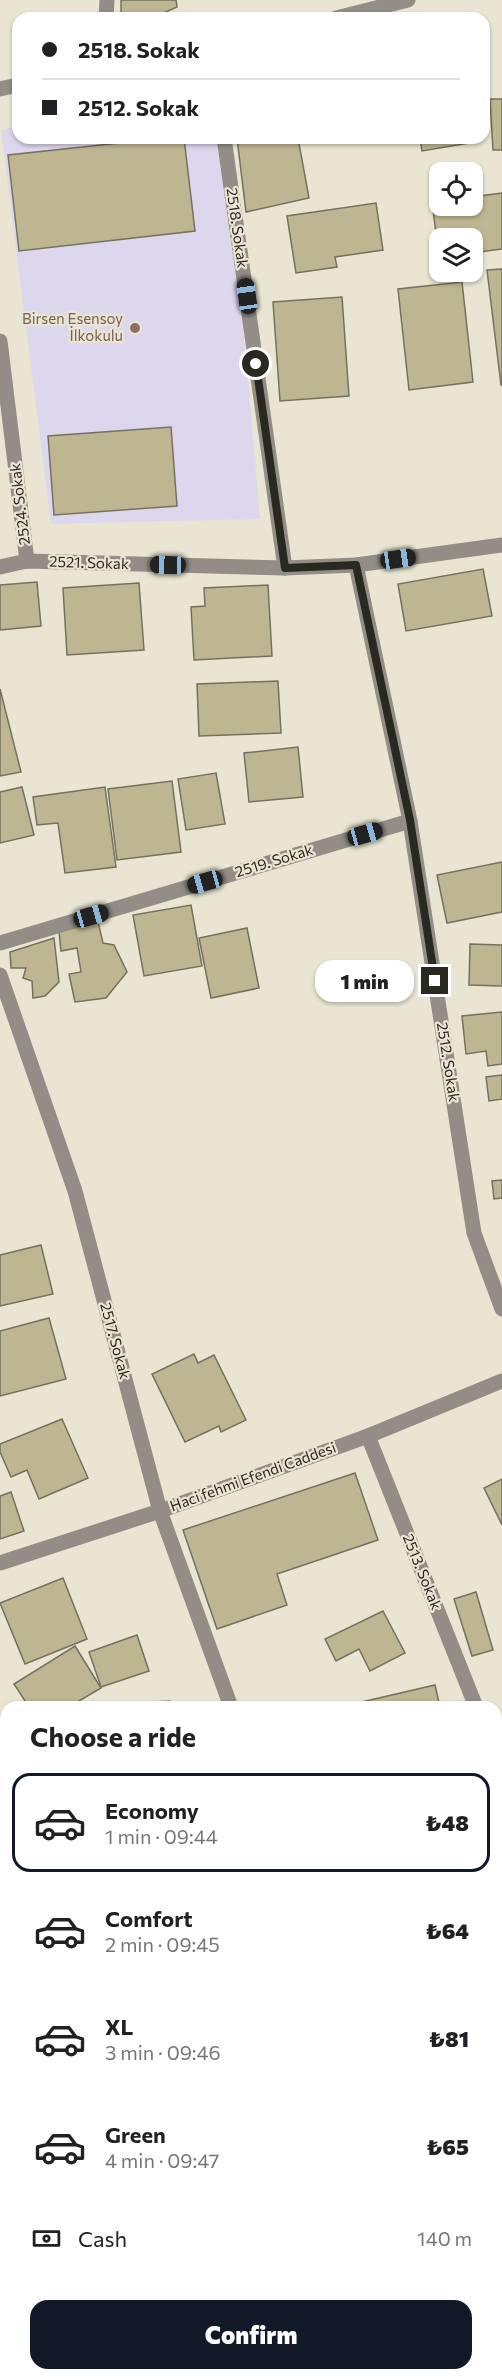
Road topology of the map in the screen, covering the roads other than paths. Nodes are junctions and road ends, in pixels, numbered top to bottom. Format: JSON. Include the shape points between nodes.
{"nodes":[{"id":1,"x":408,"y":0,"type":"edge"},
{"id":2,"x":360,"y":12,"type":"edge"},
{"id":3,"x":225,"y":144,"type":"edge"},
{"id":4,"x":0,"y":341,"type":"edge"},
{"id":5,"x":502,"y":545,"type":"edge"},
{"id":6,"x":27,"y":561,"type":"junction"},
{"id":7,"x":356,"y":565,"type":"junction"},
{"id":8,"x":0,"y":567,"type":"edge"},
{"id":9,"x":285,"y":568,"type":"junction"},
{"id":10,"x":410,"y":820,"type":"junction"},
{"id":11,"x":0,"y":943,"type":"edge"},
{"id":12,"x":0,"y":975,"type":"edge"},
{"id":13,"x":502,"y":1309,"type":"edge"},
{"id":14,"x":502,"y":1381,"type":"edge"},
{"id":15,"x":368,"y":1436,"type":"junction"},
{"id":16,"x":160,"y":1510,"type":"junction"},
{"id":17,"x":0,"y":1563,"type":"edge"},
{"id":18,"x":229,"y":1701,"type":"edge"},
{"id":19,"x":474,"y":1701,"type":"edge"}],
"edges":[{"from":1,"to":2,"type":"street"},
{"from":3,"to":9,"type":"street","name":"2518. Sokak"},
{"from":4,"to":6,"type":"street","name":"2524. Sokak"},
{"from":5,"to":7,"type":"street","name":"2521. Sokak"},
{"from":6,"to":8,"type":"street","name":"2521. Sokak"},
{"from":6,"to":9,"type":"street","name":"2521. Sokak"},
{"from":7,"to":9,"type":"street","name":"2521. Sokak"},
{"from":7,"to":10,"type":"street","name":"2512. Sokak"},
{"from":10,"to":11,"type":"street","name":"2519. Sokak"},
{"from":10,"to":13,"type":"street","name":"2512. Sokak","via":[[474,1233]]},
{"from":12,"to":16,"type":"street","name":"2517. Sokak","via":[[75,1191]]},
{"from":14,"to":15,"type":"street","name":"Haci fehmi Efendi Caddesi"},
{"from":15,"to":16,"type":"street","name":"Haci fehmi Efendi Caddesi"},
{"from":15,"to":19,"type":"street","name":"2513. Sokak"},
{"from":16,"to":17,"type":"street","name":"Haci fehmi Efendi Caddesi"},
{"from":16,"to":18,"type":"street","name":"2517. Sokak"}]}
